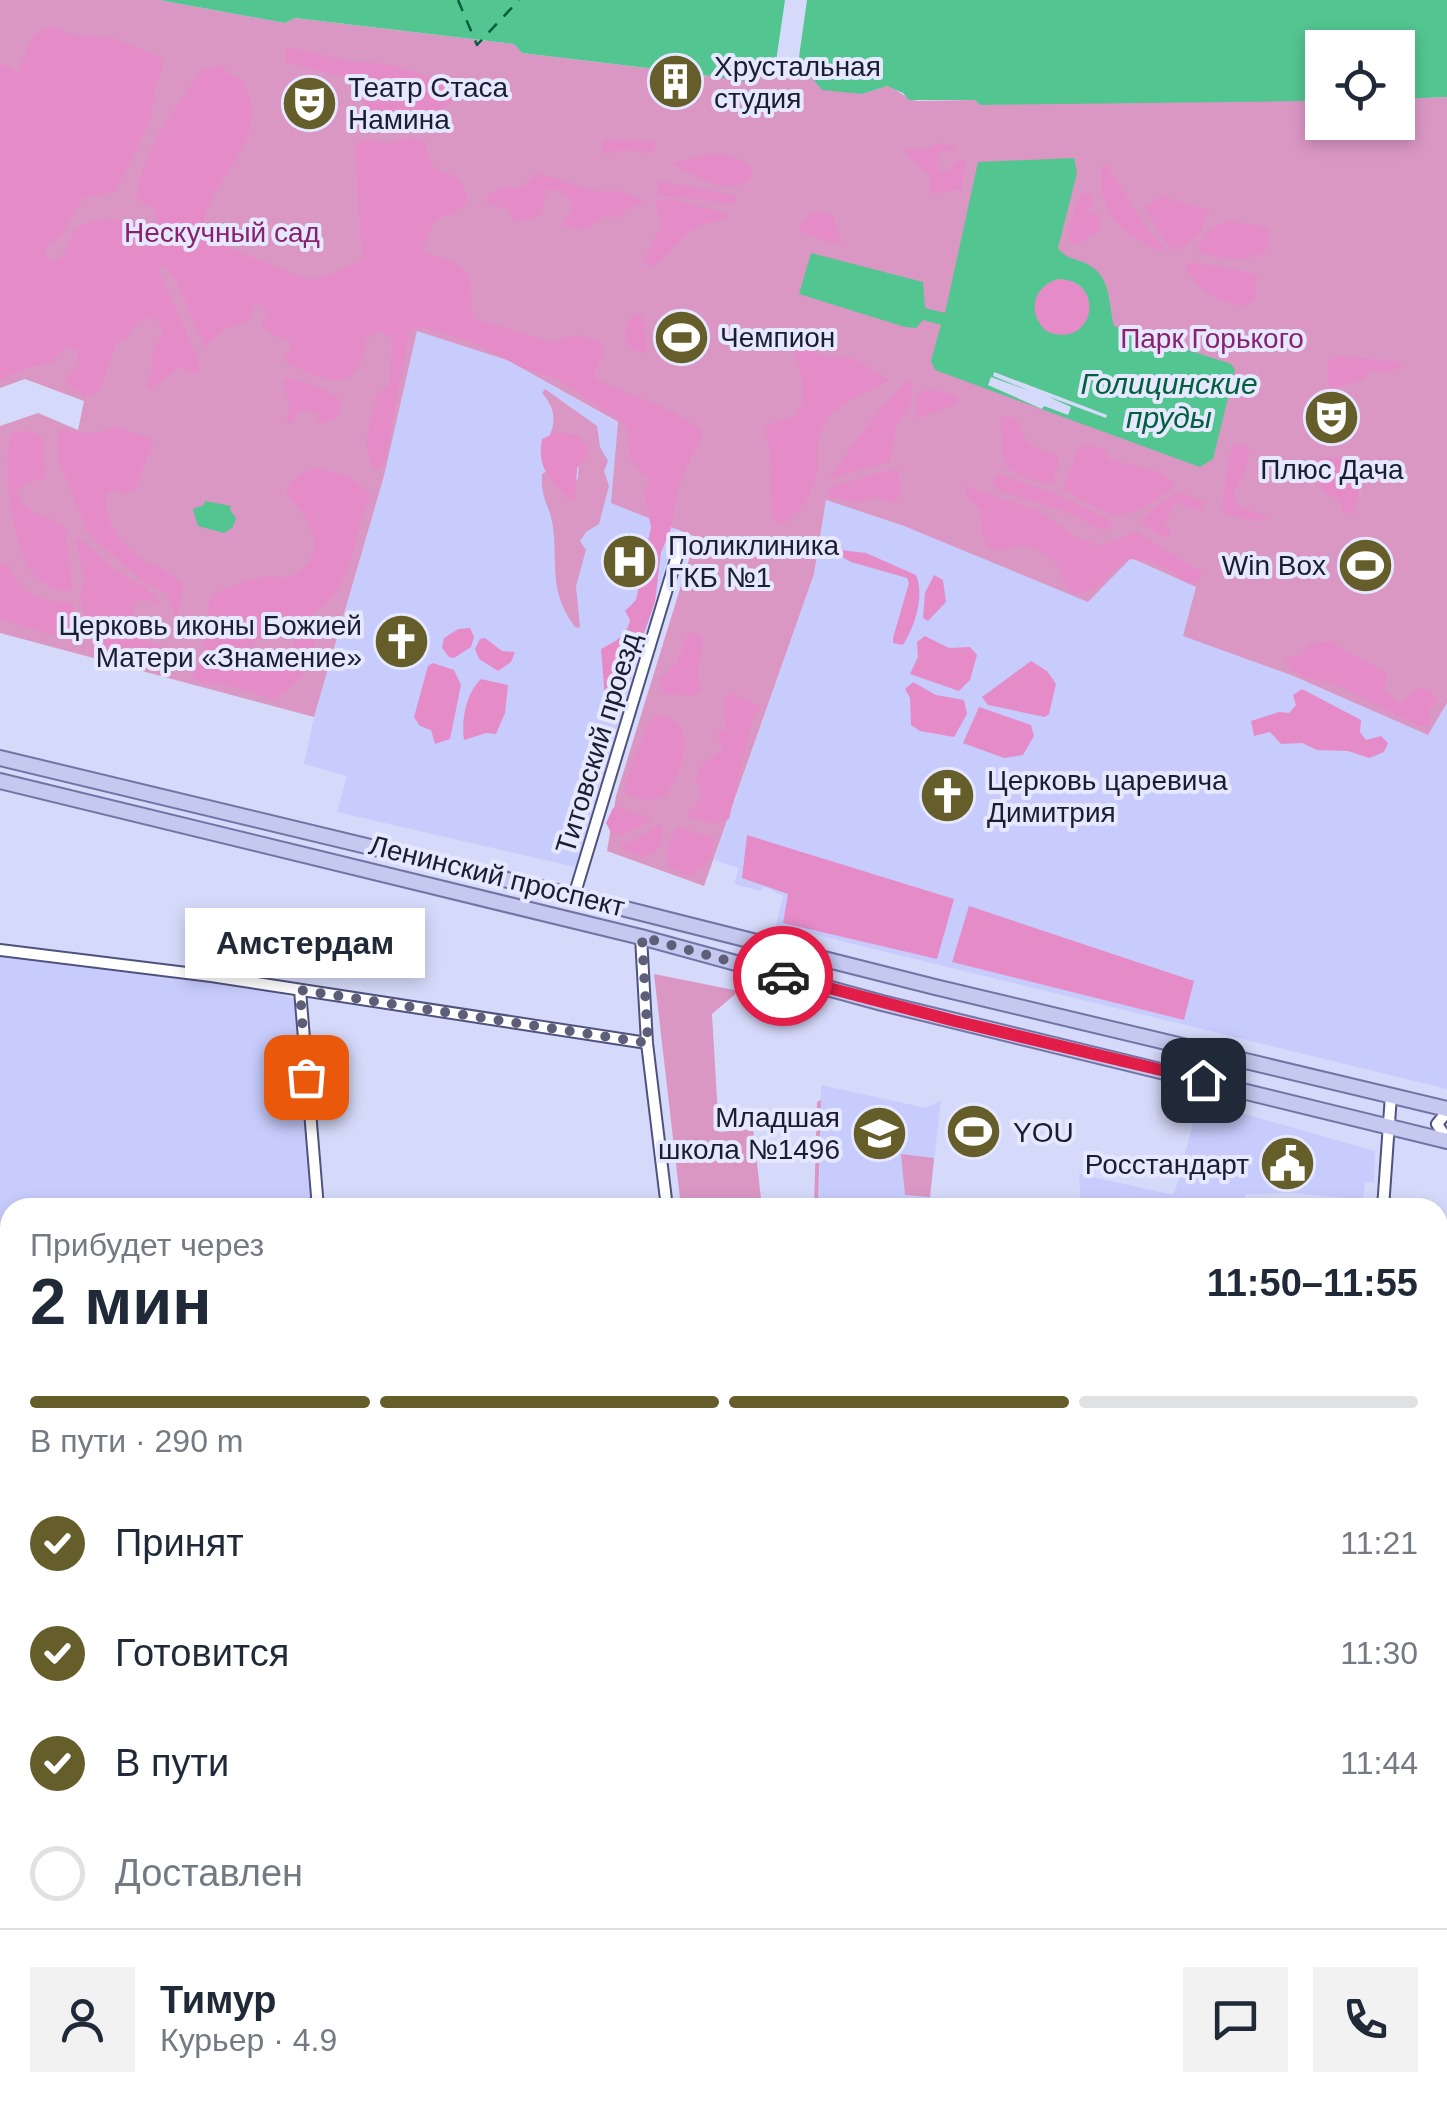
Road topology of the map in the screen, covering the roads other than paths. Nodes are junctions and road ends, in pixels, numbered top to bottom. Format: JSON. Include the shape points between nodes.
{"nodes":[{"id":1,"x":680,"y":546,"type":"dead end"},
{"id":2,"x":0,"y":758,"type":"edge"},
{"id":3,"x":0,"y":782,"type":"edge"},
{"id":4,"x":574,"y":896,"type":"junction"},
{"id":5,"x":642,"y":937,"type":"junction"},
{"id":6,"x":0,"y":950,"type":"edge"},
{"id":7,"x":300,"y":990,"type":"junction"},
{"id":8,"x":648,"y":1043,"type":"junction"},
{"id":9,"x":1211,"y":1052,"type":"junction"},
{"id":10,"x":1203,"y":1080,"type":"junction"},
{"id":11,"x":1391,"y":1095,"type":"junction"},
{"id":12,"x":1447,"y":1110,"type":"edge"},
{"id":13,"x":1387,"y":1126,"type":"junction"},
{"id":14,"x":1447,"y":1140,"type":"edge"},
{"id":15,"x":317,"y":1198,"type":"edge"},
{"id":16,"x":666,"y":1198,"type":"edge"},
{"id":17,"x":1383,"y":1198,"type":"edge"}],
"edges":[{"from":1,"to":4,"type":"street","name":"Титовский проезд"},
{"from":2,"to":4,"type":"main road","name":"Ленинский проспект"},
{"from":3,"to":5,"type":"main road","name":"Ленинский проспект"},
{"from":4,"to":9,"type":"main road","name":"Ленинский проспект"},
{"from":5,"to":8,"type":"street"},
{"from":5,"to":10,"type":"main road","name":"Ленинский проспект"},
{"from":6,"to":7,"type":"street"},
{"from":7,"to":8,"type":"street"},
{"from":7,"to":15,"type":"street"},
{"from":8,"to":16,"type":"street"},
{"from":9,"to":10,"type":"street","via":[[1220,1068]]},
{"from":9,"to":11,"type":"main road","name":"Ленинский проспект"},
{"from":10,"to":13,"type":"main road","name":"Ленинский проспект"},
{"from":11,"to":12,"type":"main road","name":"Ленинский проспект"},
{"from":11,"to":13,"type":"street"},
{"from":12,"to":14,"type":"street","via":[[1437,1124]]},
{"from":13,"to":14,"type":"main road","name":"Ленинский проспект"},
{"from":13,"to":17,"type":"street"}]}
